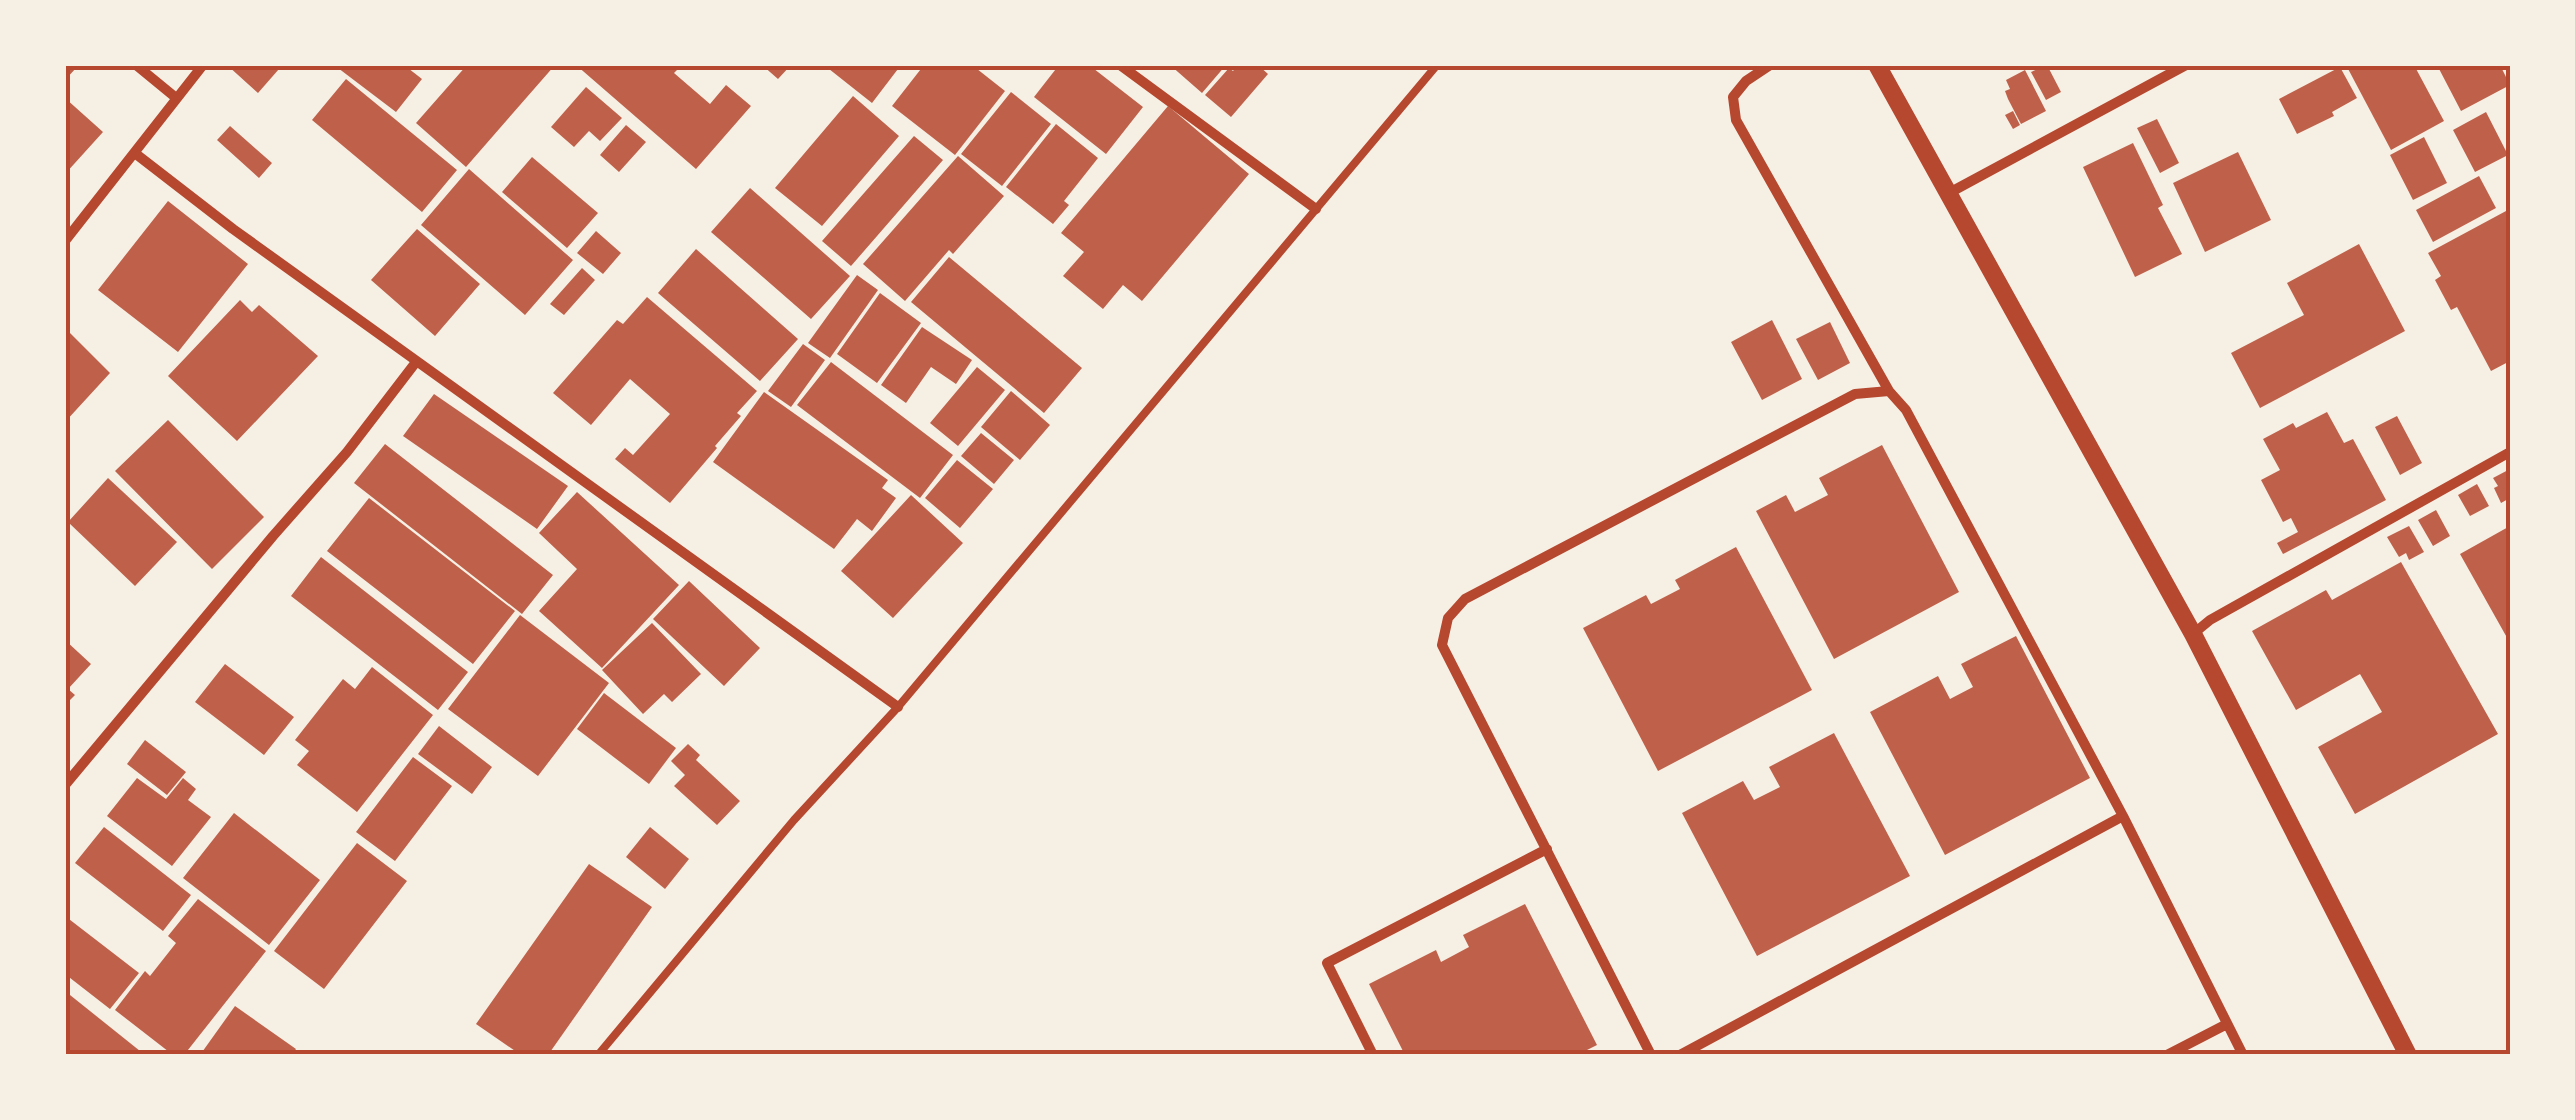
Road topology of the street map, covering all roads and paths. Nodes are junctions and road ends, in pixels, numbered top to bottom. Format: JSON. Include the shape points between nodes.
{"nodes":[{"id":1,"x":136,"y":65,"type":"edge"},
{"id":2,"x":203,"y":65,"type":"edge"},
{"id":3,"x":1120,"y":65,"type":"edge"},
{"id":4,"x":1437,"y":65,"type":"edge"},
{"id":5,"x":1770,"y":65,"type":"edge"},
{"id":6,"x":1877,"y":65,"type":"edge"},
{"id":7,"x":2186,"y":65,"type":"edge"},
{"id":8,"x":176,"y":97,"type":"junction"},
{"id":9,"x":136,"y":154,"type":"junction"},
{"id":10,"x":1949,"y":193,"type":"junction"},
{"id":11,"x":1316,"y":209,"type":"junction"},
{"id":12,"x":65,"y":242,"type":"edge"},
{"id":13,"x":416,"y":362,"type":"junction"},
{"id":14,"x":1888,"y":391,"type":"junction"},
{"id":15,"x":2510,"y":452,"type":"edge"},
{"id":16,"x":2193,"y":634,"type":"junction"},
{"id":17,"x":898,"y":707,"type":"junction"},
{"id":18,"x":67,"y":779,"type":"edge"},
{"id":19,"x":2124,"y":816,"type":"junction"},
{"id":20,"x":1547,"y":850,"type":"junction"},
{"id":21,"x":2227,"y":1024,"type":"junction"},
{"id":22,"x":598,"y":1055,"type":"edge"},
{"id":23,"x":1373,"y":1055,"type":"edge"},
{"id":24,"x":1651,"y":1055,"type":"edge"},
{"id":25,"x":1680,"y":1055,"type":"edge"},
{"id":26,"x":2167,"y":1055,"type":"edge"},
{"id":27,"x":2244,"y":1055,"type":"edge"},
{"id":28,"x":2408,"y":1055,"type":"edge"}],
"edges":[{"from":1,"to":8,"type":"street"},
{"from":2,"to":8,"type":"street"},
{"from":3,"to":11,"type":"street"},
{"from":4,"to":11,"type":"lane"},
{"from":5,"to":14,"type":"street","via":[[1732,98],[1736,120]]},
{"from":6,"to":10,"type":"street"},
{"from":7,"to":10,"type":"street"},
{"from":8,"to":9,"type":"street"},
{"from":9,"to":12,"type":"street"},
{"from":9,"to":13,"type":"street"},
{"from":10,"to":16,"type":"street"},
{"from":11,"to":17,"type":"lane"},
{"from":13,"to":17,"type":"street"},
{"from":13,"to":18,"type":"street"},
{"from":14,"to":19,"type":"street","via":[[1906,410]]},
{"from":14,"to":20,"type":"street","via":[[1855,394],[1466,599],[1448,618],[1442,645]]},
{"from":15,"to":16,"type":"street"},
{"from":16,"to":28,"type":"street"},
{"from":17,"to":22,"type":"lane"},
{"from":19,"to":21,"type":"street"},
{"from":19,"to":25,"type":"street"},
{"from":20,"to":23,"type":"street","via":[[1326,964]]},
{"from":20,"to":24,"type":"street"},
{"from":21,"to":26,"type":"street"},
{"from":21,"to":27,"type":"street"}]}
